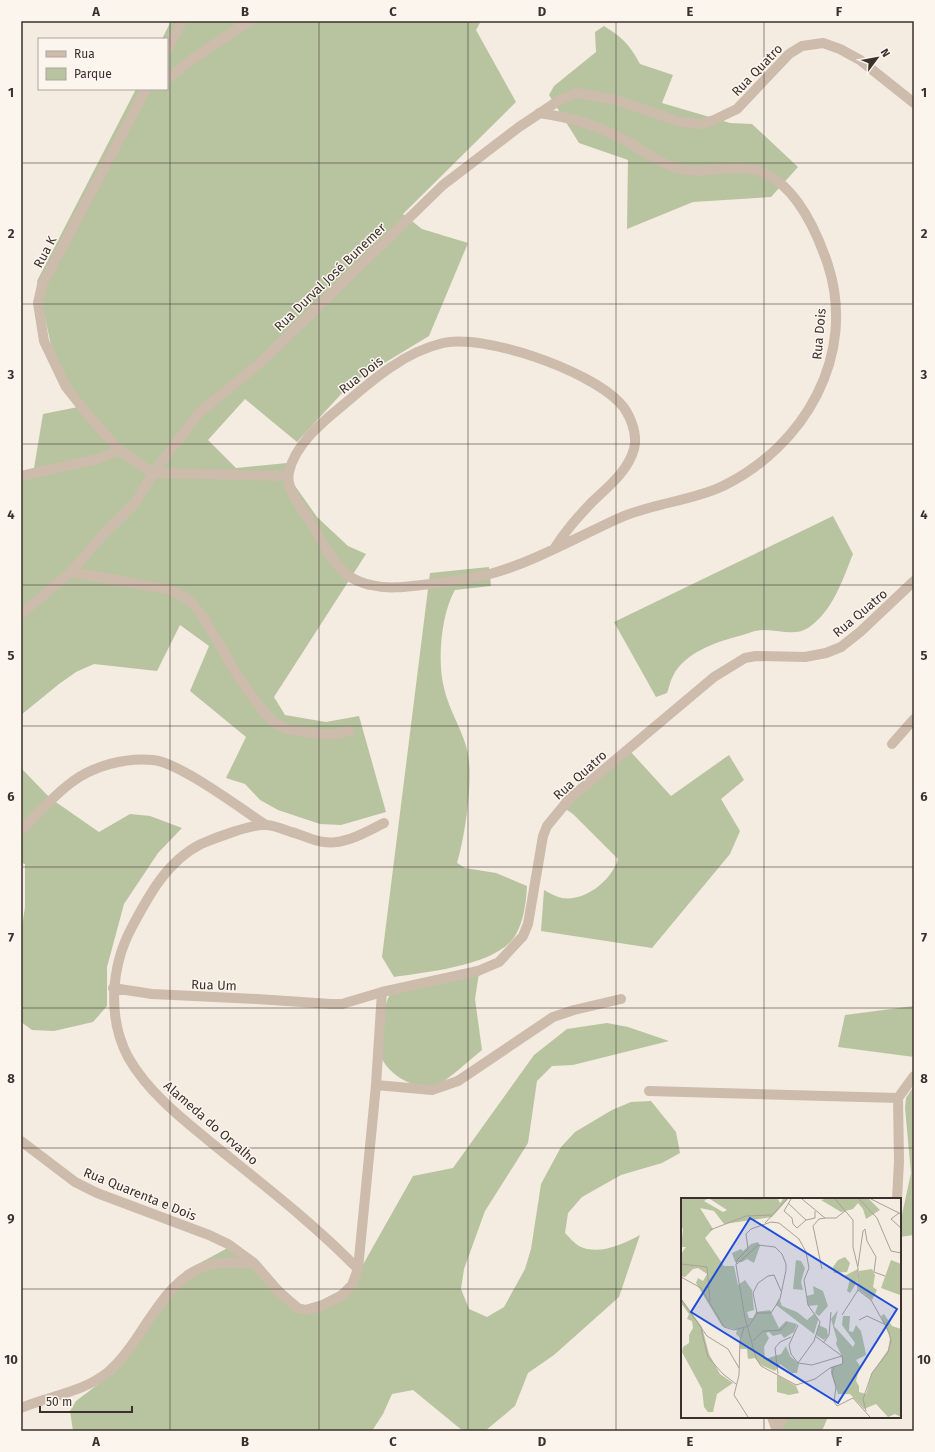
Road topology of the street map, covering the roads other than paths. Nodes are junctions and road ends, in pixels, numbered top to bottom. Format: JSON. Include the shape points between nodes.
{"nodes":[{"id":1,"x":182,"y":21,"type":"edge"},
{"id":2,"x":249,"y":21,"type":"edge"},
{"id":3,"x":168,"y":48,"type":"edge"},
{"id":4,"x":168,"y":78,"type":"edge"},
{"id":5,"x":145,"y":90,"type":"edge"},
{"id":6,"x":154,"y":90,"type":"edge"},
{"id":7,"x":914,"y":103,"type":"edge"},
{"id":8,"x":138,"y":104,"type":"junction"},
{"id":9,"x":539,"y":113,"type":"junction"},
{"id":10,"x":119,"y":450,"type":"junction"},
{"id":11,"x":153,"y":473,"type":"junction"},
{"id":12,"x":21,"y":476,"type":"edge"},
{"id":13,"x":287,"y":476,"type":"junction"},
{"id":14,"x":554,"y":548,"type":"junction"},
{"id":15,"x":72,"y":572,"type":"junction"},
{"id":16,"x":914,"y":581,"type":"edge"},
{"id":17,"x":21,"y":614,"type":"edge"},
{"id":18,"x":914,"y":719,"type":"edge"},
{"id":19,"x":349,"y":731,"type":"dead end"},
{"id":20,"x":892,"y":744,"type":"dead end"},
{"id":21,"x":384,"y":823,"type":"dead end"},
{"id":22,"x":266,"y":825,"type":"junction"},
{"id":23,"x":21,"y":830,"type":"edge"},
{"id":24,"x":113,"y":988,"type":"junction"},
{"id":25,"x":382,"y":992,"type":"junction"},
{"id":26,"x":621,"y":999,"type":"dead end"},
{"id":27,"x":315,"y":1003,"type":"joint"},
{"id":28,"x":914,"y":1076,"type":"edge"},
{"id":29,"x":376,"y":1085,"type":"junction"},
{"id":30,"x":650,"y":1092,"type":"dead end"},
{"id":31,"x":898,"y":1098,"type":"junction"},
{"id":32,"x":21,"y":1141,"type":"edge"},
{"id":33,"x":897,"y":1198,"type":"edge"},
{"id":34,"x":254,"y":1263,"type":"junction"},
{"id":35,"x":358,"y":1268,"type":"junction"},
{"id":36,"x":21,"y":1408,"type":"edge"},
{"id":37,"x":772,"y":1418,"type":"edge"},
{"id":38,"x":784,"y":1418,"type":"edge"},
{"id":39,"x":777,"y":1431,"type":"edge"}],
"edges":[{"from":1,"to":3,"type":"street"},
{"from":2,"to":4,"type":"street"},
{"from":5,"to":8,"type":"street","name":"Rua K"},
{"from":6,"to":8,"type":"street"},
{"from":7,"to":9,"type":"street","name":"Rua Quatro","via":[[860,60],[823,43],[802,46],[790,54],[737,109],[702,124],[680,122],[616,100],[576,93],[558,100]]},
{"from":8,"to":10,"type":"street","name":"Rua K","via":[[42,285],[38,303],[44,341],[66,387]]},
{"from":9,"to":11,"type":"street","name":"Rua Durval José Bunemer","via":[[443,185],[262,361],[198,414]]},
{"from":9,"to":14,"type":"street","name":"Rua Dois","via":[[570,117],[595,125],[671,166],[685,170],[705,172],[744,168],[771,177],[786,188],[806,214],[825,256],[832,279],[836,314],[829,369],[819,392],[803,416],[764,460],[716,489],[698,496],[634,511]]},
{"from":10,"to":11,"type":"street","name":"Rua K"},
{"from":10,"to":12,"type":"street","via":[[98,459]]},
{"from":11,"to":13,"type":"street"},
{"from":11,"to":15,"type":"street","via":[[136,502],[100,538]]},
{"from":13,"to":14,"type":"street","name":"Rua Dois","via":[[290,487],[333,557],[348,575],[369,585],[397,588],[491,574]]},
{"from":13,"to":14,"type":"street","name":"Rua Dois","via":[[302,446],[325,420],[379,376],[412,354],[448,342],[486,344],[509,349],[559,366],[597,385],[618,401],[628,414],[633,429],[636,446],[626,467],[565,531]]},
{"from":15,"to":17,"type":"street"},
{"from":15,"to":19,"type":"street","via":[[171,590],[184,597],[204,618],[239,678],[274,722],[286,728],[319,734]]},
{"from":16,"to":25,"type":"street","name":"Rua Quatro","via":[[841,647],[812,656],[756,656],[734,662],[570,798],[547,826],[543,836],[528,924],[517,944],[498,962],[478,971]]},
{"from":18,"to":20,"type":"street"},
{"from":21,"to":22,"type":"street","name":"Alameda do Orvalho","via":[[359,836],[339,842],[325,842]]},
{"from":22,"to":23,"type":"street","via":[[178,768],[153,760],[119,762],[92,769],[71,782]]},
{"from":22,"to":24,"type":"street","name":"Alameda do Orvalho","via":[[201,845],[180,858],[163,875],[145,902],[126,939]]},
{"from":24,"to":27,"type":"street","name":"Rua Um","via":[[152,994]]},
{"from":24,"to":35,"type":"street","name":"Alameda do Orvalho","via":[[115,1019],[129,1058],[162,1100],[326,1236]]},
{"from":25,"to":27,"type":"street","name":"Rua Quatro","via":[[342,1004]]},
{"from":25,"to":29,"type":"street"},
{"from":26,"to":29,"type":"street","via":[[553,1017],[447,1086],[432,1090]]},
{"from":28,"to":31,"type":"street"},
{"from":29,"to":35,"type":"street"},
{"from":30,"to":31,"type":"street"},
{"from":31,"to":33,"type":"street"},
{"from":32,"to":34,"type":"street","name":"Rua Quarenta e Dois","via":[[75,1182],[97,1193],[220,1239]]},
{"from":34,"to":35,"type":"street","via":[[280,1293],[298,1308],[306,1310],[330,1302],[346,1291],[352,1285]]},
{"from":34,"to":36,"type":"street","via":[[210,1264],[187,1275],[158,1308],[124,1356],[108,1372],[87,1385]]},
{"from":37,"to":39,"type":"street"},
{"from":38,"to":39,"type":"street"}]}
